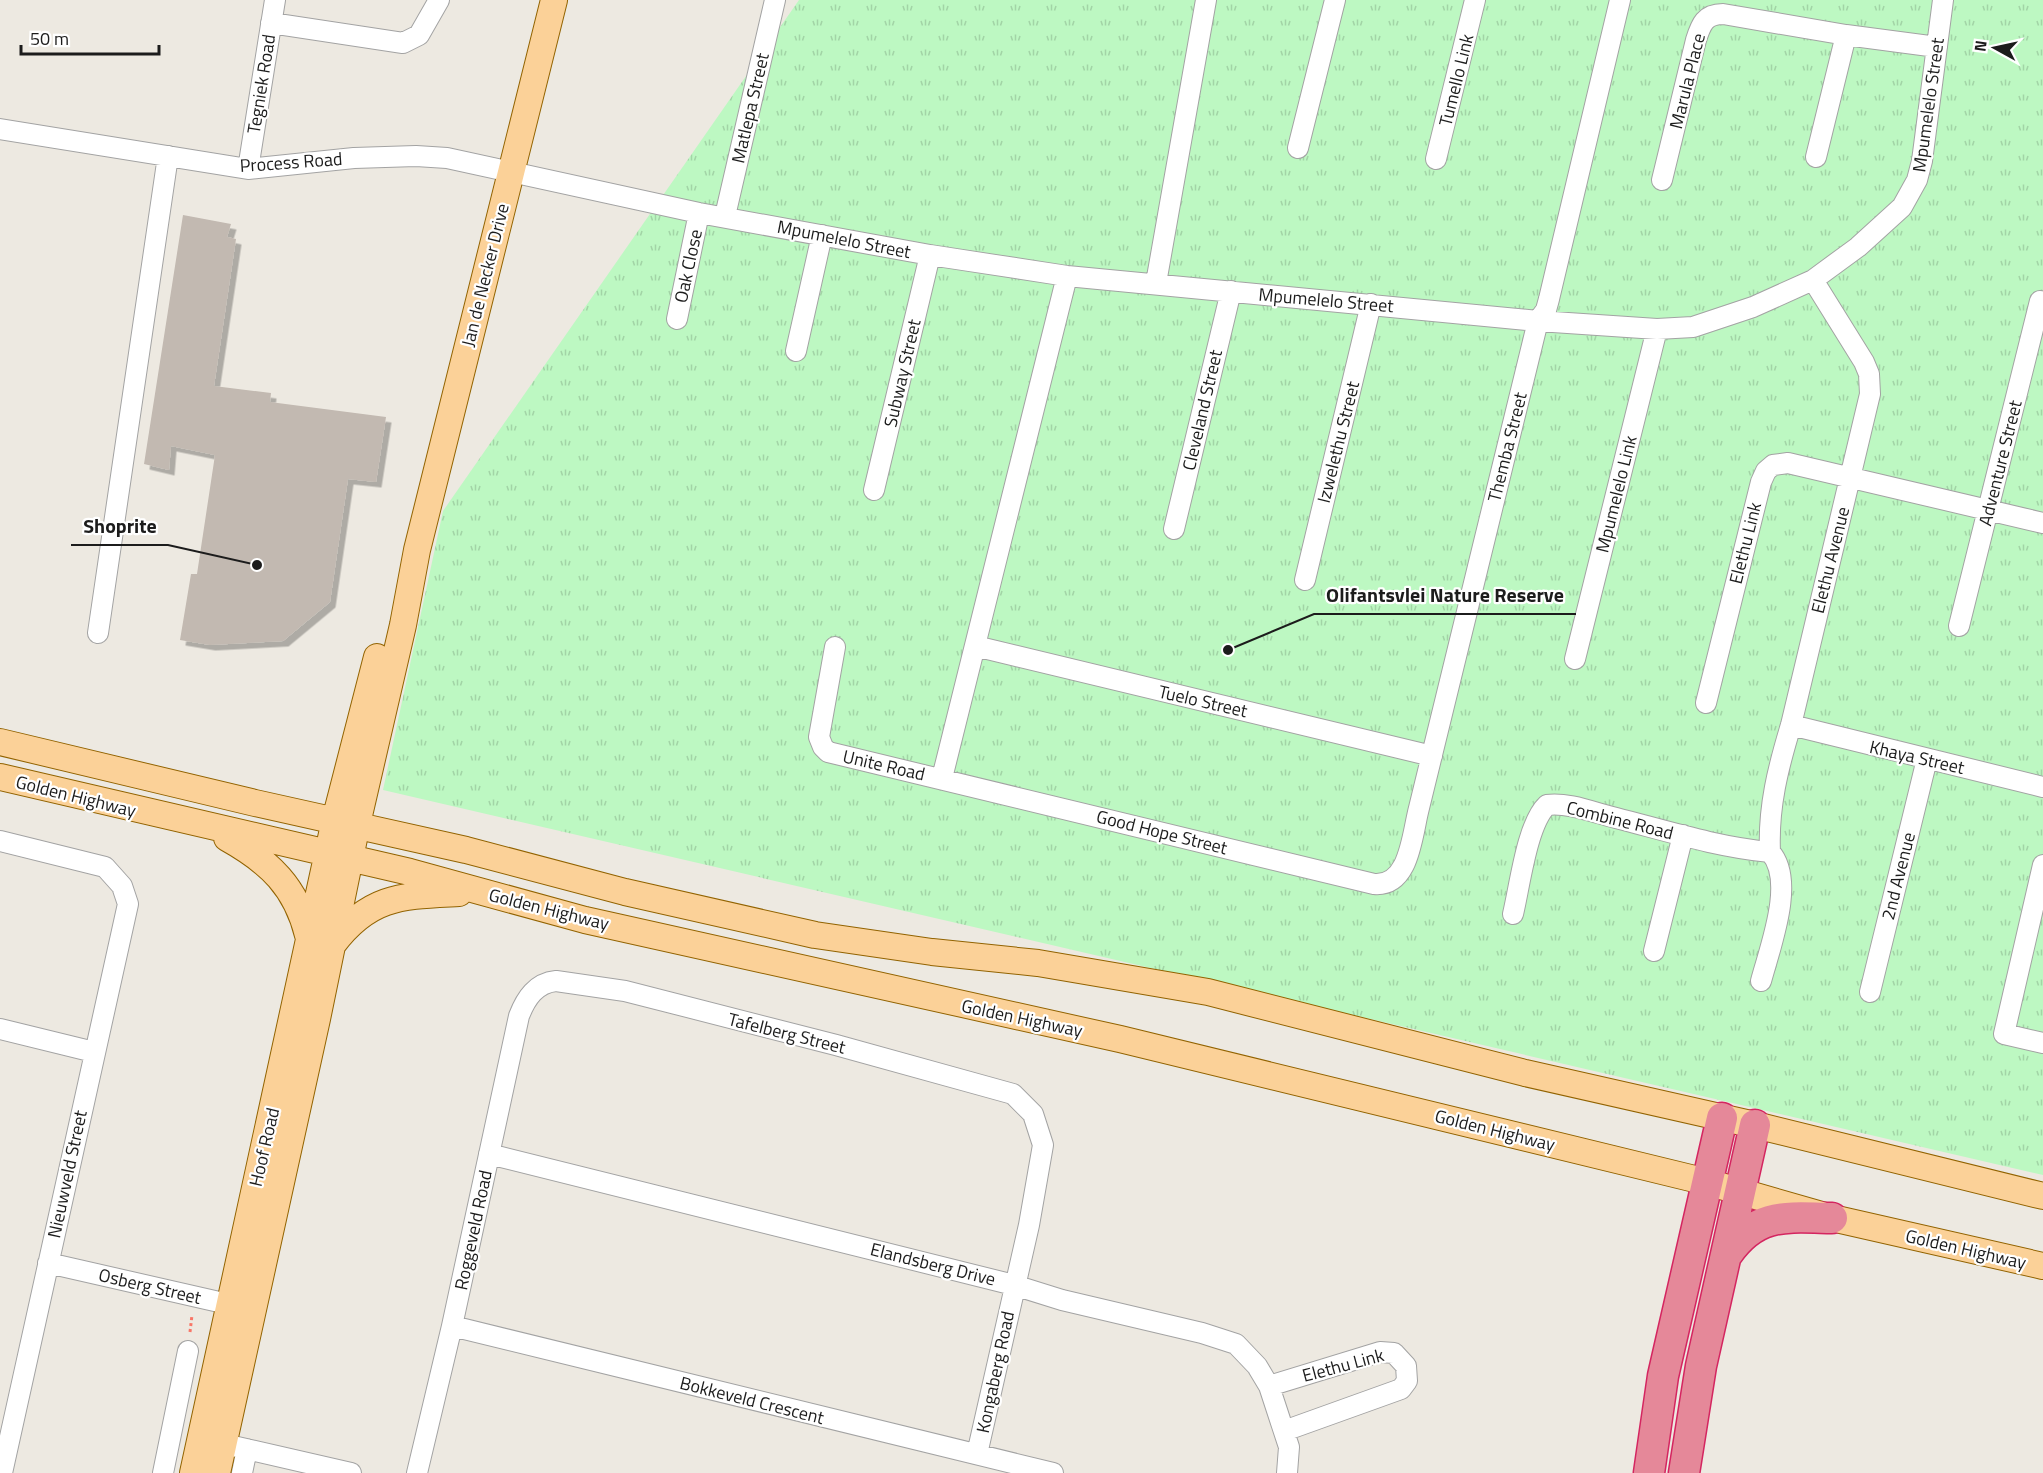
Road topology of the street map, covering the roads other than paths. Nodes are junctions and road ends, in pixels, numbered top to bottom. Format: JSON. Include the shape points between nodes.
{"nodes":[{"id":1,"x":275,"y":0,"type":"edge"},
{"id":2,"x":439,"y":0,"type":"edge"},
{"id":3,"x":554,"y":0,"type":"edge"},
{"id":4,"x":775,"y":0,"type":"edge"},
{"id":5,"x":1206,"y":0,"type":"edge"},
{"id":6,"x":1335,"y":0,"type":"edge"},
{"id":7,"x":1475,"y":0,"type":"edge"},
{"id":8,"x":1617,"y":0,"type":"edge"},
{"id":9,"x":1943,"y":0,"type":"edge"},
{"id":10,"x":271,"y":23,"type":"junction"},
{"id":11,"x":1846,"y":35,"type":"junction"},
{"id":12,"x":1937,"y":46,"type":"junction"},
{"id":13,"x":0,"y":129,"type":"edge"},
{"id":14,"x":1298,"y":148,"type":"dead end"},
{"id":15,"x":168,"y":156,"type":"junction"},
{"id":16,"x":1816,"y":156,"type":"dead end"},
{"id":17,"x":1436,"y":159,"type":"dead end"},
{"id":18,"x":248,"y":169,"type":"junction"},
{"id":19,"x":511,"y":170,"type":"junction"},
{"id":20,"x":1662,"y":180,"type":"dead end"},
{"id":21,"x":699,"y":213,"type":"junction"},
{"id":22,"x":725,"y":216,"type":"junction"},
{"id":23,"x":822,"y":235,"type":"junction"},
{"id":24,"x":930,"y":255,"type":"junction"},
{"id":25,"x":1067,"y":276,"type":"junction"},
{"id":26,"x":1813,"y":280,"type":"junction"},
{"id":27,"x":1156,"y":283,"type":"junction"},
{"id":28,"x":1231,"y":291,"type":"junction"},
{"id":29,"x":2040,"y":301,"type":"dead end"},
{"id":30,"x":1371,"y":304,"type":"junction"},
{"id":31,"x":677,"y":319,"type":"dead end"},
{"id":32,"x":1538,"y":321,"type":"junction"},
{"id":33,"x":1657,"y":329,"type":"junction"},
{"id":34,"x":796,"y":351,"type":"dead end"},
{"id":35,"x":1851,"y":475,"type":"junction"},
{"id":36,"x":874,"y":490,"type":"dead end"},
{"id":37,"x":1988,"y":509,"type":"junction"},
{"id":38,"x":2043,"y":523,"type":"edge"},
{"id":39,"x":1174,"y":529,"type":"dead end"},
{"id":40,"x":1305,"y":580,"type":"dead end"},
{"id":41,"x":1959,"y":626,"type":"dead end"},
{"id":42,"x":98,"y":633,"type":"dead end"},
{"id":43,"x":975,"y":646,"type":"junction"},
{"id":44,"x":835,"y":647,"type":"dead end"},
{"id":45,"x":1575,"y":659,"type":"dead end"},
{"id":46,"x":1706,"y":703,"type":"dead end"},
{"id":47,"x":1791,"y":725,"type":"junction"},
{"id":48,"x":0,"y":742,"type":"edge"},
{"id":49,"x":1432,"y":756,"type":"junction"},
{"id":50,"x":1927,"y":759,"type":"junction"},
{"id":51,"x":0,"y":777,"type":"edge"},
{"id":52,"x":942,"y":778,"type":"junction"},
{"id":53,"x":2043,"y":787,"type":"edge"},
{"id":54,"x":346,"y":822,"type":"junction"},
{"id":55,"x":208,"y":827,"type":"junction"},
{"id":56,"x":1683,"y":835,"type":"junction"},
{"id":57,"x":0,"y":841,"type":"edge"},
{"id":58,"x":1770,"y":852,"type":"junction"},
{"id":59,"x":339,"y":855,"type":"junction"},
{"id":60,"x":2043,"y":865,"type":"edge"},
{"id":61,"x":1383,"y":885,"type":"joint"},
{"id":62,"x":477,"y":892,"type":"junction"},
{"id":63,"x":2038,"y":908,"type":"edge"},
{"id":64,"x":1513,"y":914,"type":"dead end"},
{"id":65,"x":321,"y":944,"type":"junction"},
{"id":66,"x":1654,"y":951,"type":"dead end"},
{"id":67,"x":1761,"y":981,"type":"dead end"},
{"id":68,"x":534,"y":991,"type":"joint"},
{"id":69,"x":1870,"y":992,"type":"dead end"},
{"id":70,"x":0,"y":1029,"type":"edge"},
{"id":71,"x":2043,"y":1043,"type":"edge"},
{"id":72,"x":94,"y":1052,"type":"junction"},
{"id":73,"x":1033,"y":1114,"type":"joint"},
{"id":74,"x":1722,"y":1118,"type":"junction"},
{"id":75,"x":1755,"y":1125,"type":"junction"},
{"id":76,"x":489,"y":1154,"type":"junction"},
{"id":77,"x":1707,"y":1182,"type":"junction"},
{"id":78,"x":1742,"y":1191,"type":"junction"},
{"id":79,"x":2043,"y":1196,"type":"edge"},
{"id":80,"x":1832,"y":1218,"type":"junction"},
{"id":81,"x":1727,"y":1255,"type":"junction"},
{"id":82,"x":48,"y":1263,"type":"junction"},
{"id":83,"x":2043,"y":1266,"type":"edge"},
{"id":84,"x":1014,"y":1285,"type":"junction"},
{"id":85,"x":240,"y":1307,"type":"junction"},
{"id":86,"x":452,"y":1326,"type":"junction"},
{"id":87,"x":188,"y":1352,"type":"road end"},
{"id":88,"x":1269,"y":1386,"type":"junction"},
{"id":89,"x":6,"y":1422,"type":"edge"},
{"id":90,"x":1284,"y":1431,"type":"junction"},
{"id":91,"x":224,"y":1444,"type":"junction"},
{"id":92,"x":977,"y":1455,"type":"junction"},
{"id":93,"x":2,"y":1473,"type":"edge"},
{"id":94,"x":163,"y":1473,"type":"edge"},
{"id":95,"x":193,"y":1473,"type":"edge"},
{"id":96,"x":217,"y":1473,"type":"edge"},
{"id":97,"x":242,"y":1473,"type":"edge"},
{"id":98,"x":351,"y":1473,"type":"edge"},
{"id":99,"x":417,"y":1473,"type":"edge"},
{"id":100,"x":1053,"y":1473,"type":"edge"},
{"id":101,"x":1287,"y":1473,"type":"edge"},
{"id":102,"x":1649,"y":1473,"type":"edge"},
{"id":103,"x":1684,"y":1473,"type":"edge"}],
"edges":[{"from":1,"to":10,"type":"street","name":"Tegniek Road"},
{"from":2,"to":10,"type":"street","via":[[419,35],[403,43]]},
{"from":3,"to":19,"type":"main road","name":"Jan de Necker Drive"},
{"from":4,"to":22,"type":"street","name":"Matlepa Street"},
{"from":5,"to":27,"type":"street"},
{"from":6,"to":14,"type":"street"},
{"from":7,"to":17,"type":"street","name":"Tumello Link"},
{"from":8,"to":32,"type":"street","name":"Themba Street","via":[[1549,299]]},
{"from":9,"to":12,"type":"street","name":"Mpumelelo Street"},
{"from":10,"to":18,"type":"street","name":"Tegniek Road"},
{"from":11,"to":12,"type":"street","name":"Marula Place"},
{"from":11,"to":16,"type":"street"},
{"from":11,"to":20,"type":"street","name":"Marula Place","via":[[1723,14],[1705,18],[1696,40]]},
{"from":12,"to":26,"type":"street","name":"Mpumelelo Street","via":[[1922,161],[1910,195],[1895,216]]},
{"from":13,"to":15,"type":"street","name":"Process Road"},
{"from":15,"to":18,"type":"street","name":"Process Road"},
{"from":15,"to":42,"type":"street"},
{"from":18,"to":19,"type":"street","name":"Process Road","via":[[416,156]]},
{"from":19,"to":21,"type":"street","name":"Mpumelelo Street"},
{"from":19,"to":54,"type":"main road","name":"Jan de Necker Drive","via":[[417,550],[384,631]]},
{"from":21,"to":22,"type":"street","name":"Mpumelelo Street"},
{"from":21,"to":31,"type":"street","name":"Oak Close"},
{"from":22,"to":23,"type":"street","name":"Mpumelelo Street"},
{"from":23,"to":24,"type":"street","name":"Mpumelelo Street"},
{"from":23,"to":34,"type":"street"},
{"from":24,"to":25,"type":"street","name":"Mpumelelo Street"},
{"from":24,"to":36,"type":"street","name":"Subway Street"},
{"from":25,"to":27,"type":"street","name":"Mpumelelo Street"},
{"from":25,"to":43,"type":"street"},
{"from":26,"to":33,"type":"street","name":"Mpumelelo Street","via":[[1753,307],[1693,327]]},
{"from":26,"to":35,"type":"street","name":"Elethu Avenue","via":[[1869,374],[1868,409]]},
{"from":27,"to":28,"type":"street","name":"Mpumelelo Street"},
{"from":28,"to":30,"type":"street","name":"Mpumelelo Street"},
{"from":28,"to":39,"type":"street","name":"Cleveland Street"},
{"from":29,"to":37,"type":"street","name":"Adventure Street"},
{"from":30,"to":32,"type":"street","name":"Mpumelelo Street"},
{"from":30,"to":40,"type":"street","name":"Izwelethu Street"},
{"from":32,"to":33,"type":"street","name":"Mpumelelo Street"},
{"from":32,"to":49,"type":"street","name":"Themba Street"},
{"from":33,"to":45,"type":"street","name":"Mpumelelo Link"},
{"from":35,"to":37,"type":"street","name":"Elethu Link"},
{"from":35,"to":46,"type":"street","name":"Elethu Link","via":[[1780,462],[1763,475]]},
{"from":35,"to":47,"type":"street","name":"Elethu Avenue"},
{"from":37,"to":38,"type":"street","name":"Elethu Link"},
{"from":37,"to":41,"type":"street","name":"Adventure Street"},
{"from":43,"to":49,"type":"street","name":"Tuelo Street"},
{"from":43,"to":52,"type":"street"},
{"from":44,"to":52,"type":"street","name":"Unite Road","via":[[819,736],[823,747],[831,753]]},
{"from":47,"to":50,"type":"street","name":"Khaya Street"},
{"from":47,"to":58,"type":"street","name":"Elethu Avenue","via":[[1772,796]]},
{"from":48,"to":54,"type":"main road","name":"Golden Highway"},
{"from":49,"to":61,"type":"street","name":"Themba Street","via":[[1403,867],[1396,878]]},
{"from":50,"to":53,"type":"street","name":"Khaya Street"},
{"from":50,"to":69,"type":"street","name":"2nd Avenue"},
{"from":51,"to":55,"type":"main road","name":"Golden Highway"},
{"from":52,"to":61,"type":"street","name":"Good Hope Street"},
{"from":54,"to":59,"type":"main road","name":"Hoof Road"},
{"from":54,"to":74,"type":"main road","name":"Golden Highway","via":[[815,935],[1038,963],[1208,992],[1525,1073]]},
{"from":55,"to":59,"type":"main road","name":"Golden Highway"},
{"from":55,"to":65,"type":"main road","via":[[244,847],[276,873]]},
{"from":56,"to":58,"type":"street","name":"Combine Road"},
{"from":56,"to":64,"type":"street","name":"Combine Road","via":[[1576,808],[1547,805],[1534,828]]},
{"from":56,"to":66,"type":"street"},
{"from":57,"to":72,"type":"street","name":"Nieuwveld Street","via":[[105,867],[125,892],[127,910]]},
{"from":58,"to":67,"type":"street","via":[[1780,866],[1781,889]]},
{"from":59,"to":62,"type":"main road","name":"Golden Highway"},
{"from":59,"to":65,"type":"main road","name":"Hoof Road"},
{"from":60,"to":63,"type":"street"},
{"from":62,"to":65,"type":"main road","via":[[407,896],[374,905]]},
{"from":62,"to":77,"type":"main road","name":"Golden Highway","via":[[585,920],[1120,1039]]},
{"from":63,"to":71,"type":"street","via":[[2004,1034]]},
{"from":65,"to":85,"type":"main road","name":"Hoof Road"},
{"from":68,"to":73,"type":"street","name":"Tafelberg Street","via":[[548,982],[567,981],[625,991],[1013,1094]]},
{"from":68,"to":76,"type":"street","name":"Roggeveld Road","via":[[519,1016]]},
{"from":70,"to":72,"type":"street"},
{"from":72,"to":82,"type":"street","name":"Nieuwveld Street"},
{"from":73,"to":84,"type":"street","name":"Kongaberg Road","via":[[1042,1145]]},
{"from":74,"to":75,"type":"main road","name":"Golden Highway"},
{"from":74,"to":77,"type":"highway"},
{"from":75,"to":78,"type":"highway"},
{"from":75,"to":79,"type":"main road","name":"Golden Highway"},
{"from":76,"to":84,"type":"street","name":"Elandsberg Drive"},
{"from":76,"to":86,"type":"street","name":"Roggeveld Road"},
{"from":77,"to":78,"type":"main road","name":"Golden Highway"},
{"from":77,"to":102,"type":"highway","via":[[1663,1376]]},
{"from":78,"to":80,"type":"main road","name":"Golden Highway"},
{"from":78,"to":81,"type":"highway"},
{"from":80,"to":81,"type":"highway","via":[[1761,1222],[1744,1233]]},
{"from":80,"to":83,"type":"main road","name":"Golden Highway"},
{"from":81,"to":103,"type":"highway","via":[[1701,1366]]},
{"from":82,"to":85,"type":"street","name":"Osberg Street"},
{"from":82,"to":89,"type":"street","name":"Nieuwveld Street"},
{"from":84,"to":88,"type":"street","name":"Elandsberg Drive","via":[[1227,1339],[1251,1359]]},
{"from":84,"to":92,"type":"street","name":"Kongaberg Road"},
{"from":85,"to":91,"type":"main road","name":"Hoof Road"},
{"from":86,"to":92,"type":"street","name":"Bokkeveld Crescent"},
{"from":86,"to":99,"type":"street","name":"Roggeveld Road"},
{"from":87,"to":94,"type":"street"},
{"from":88,"to":90,"type":"street","name":"Elandsberg Drive"},
{"from":88,"to":90,"type":"street","name":"Elethu Link","via":[[1380,1352],[1394,1353],[1406,1366],[1408,1376],[1401,1389]]},
{"from":89,"to":93,"type":"street","name":"Nieuwveld Street"},
{"from":90,"to":101,"type":"street","name":"Elandsberg Drive","via":[[1290,1452]]},
{"from":91,"to":95,"type":"main road","name":"Hoof Road"},
{"from":91,"to":96,"type":"main road","name":"Hoof Road"},
{"from":91,"to":97,"type":"street"},
{"from":91,"to":98,"type":"street"},
{"from":92,"to":100,"type":"street","name":"Bokkeveld Crescent"}]}
